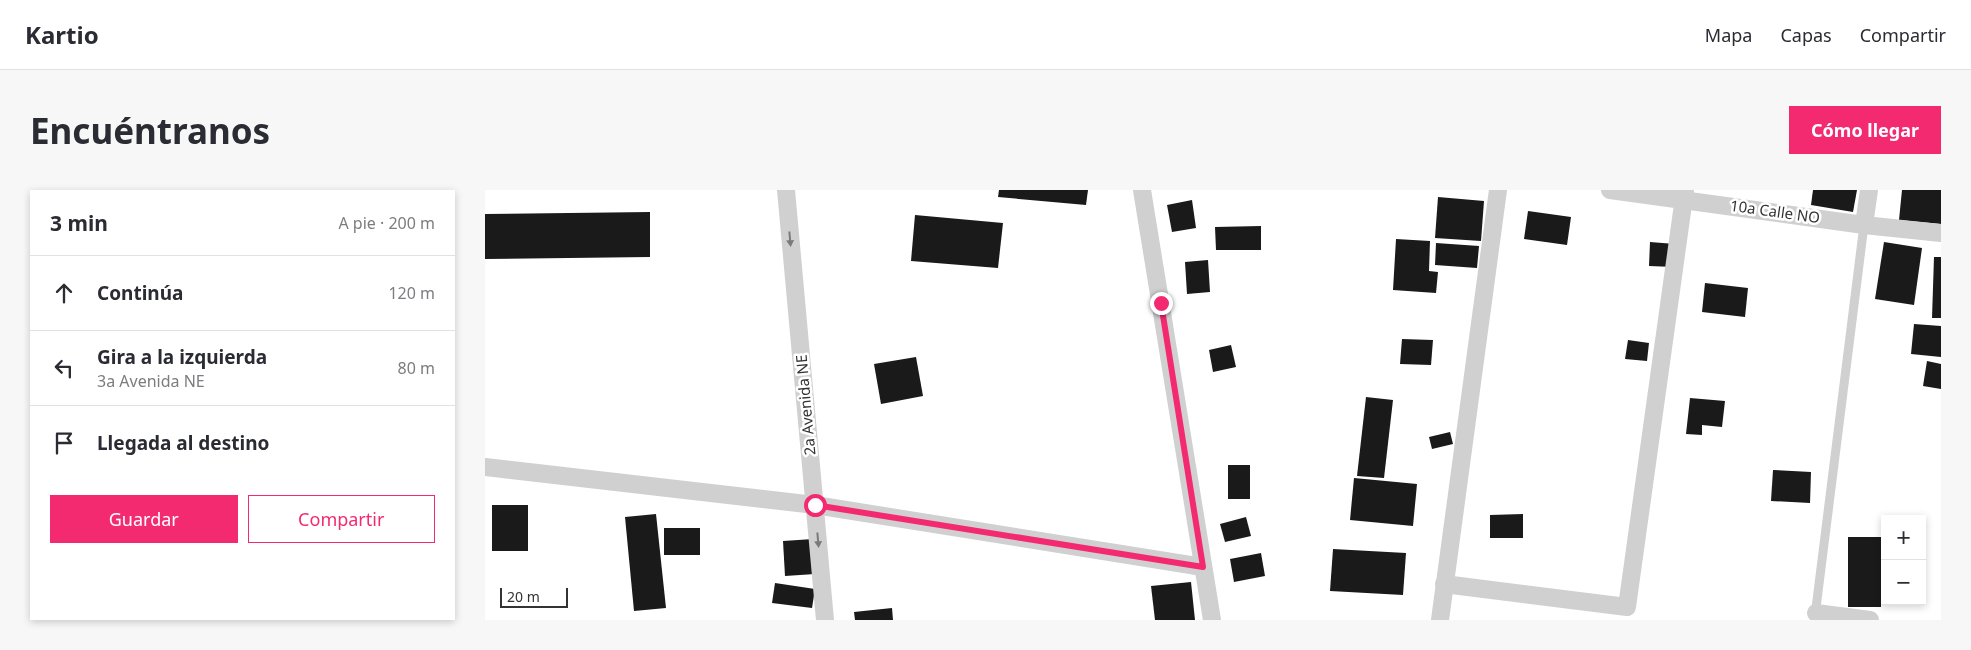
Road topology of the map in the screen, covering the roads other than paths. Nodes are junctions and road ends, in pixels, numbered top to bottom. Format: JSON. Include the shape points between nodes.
{"nodes":[{"id":1,"x":786,"y":190,"type":"edge"},
{"id":2,"x":1142,"y":190,"type":"edge"},
{"id":3,"x":1498,"y":190,"type":"edge"},
{"id":4,"x":1610,"y":190,"type":"edge"},
{"id":5,"x":1869,"y":190,"type":"edge"},
{"id":6,"x":1684,"y":194,"type":"edge"},
{"id":7,"x":1864,"y":225,"type":"junction"},
{"id":8,"x":1941,"y":233,"type":"edge"},
{"id":9,"x":485,"y":467,"type":"edge"},
{"id":10,"x":815,"y":505,"type":"junction"},
{"id":11,"x":1203,"y":567,"type":"junction"},
{"id":12,"x":1444,"y":584,"type":"junction"},
{"id":13,"x":1815,"y":617,"type":"edge"},
{"id":14,"x":825,"y":620,"type":"edge"},
{"id":15,"x":1212,"y":620,"type":"edge"},
{"id":16,"x":1440,"y":620,"type":"edge"},
{"id":17,"x":1870,"y":620,"type":"edge"}],
"edges":[{"from":1,"to":10,"type":"street","name":"2a Avenida NE","one_way":true},
{"from":2,"to":11,"type":"street"},
{"from":3,"to":12,"type":"street"},
{"from":4,"to":6,"type":"street","name":"10a Calle NO"},
{"from":5,"to":7,"type":"street"},
{"from":6,"to":7,"type":"street","name":"10a Calle NO"},
{"from":6,"to":12,"type":"street","via":[[1627,607]]},
{"from":7,"to":8,"type":"street","name":"10a Calle NO"},
{"from":7,"to":13,"type":"lane"},
{"from":9,"to":10,"type":"street"},
{"from":10,"to":11,"type":"street"},
{"from":10,"to":14,"type":"street","name":"2a Avenida NE","one_way":true},
{"from":11,"to":15,"type":"street"},
{"from":12,"to":16,"type":"street"},
{"from":13,"to":17,"type":"street"}]}
